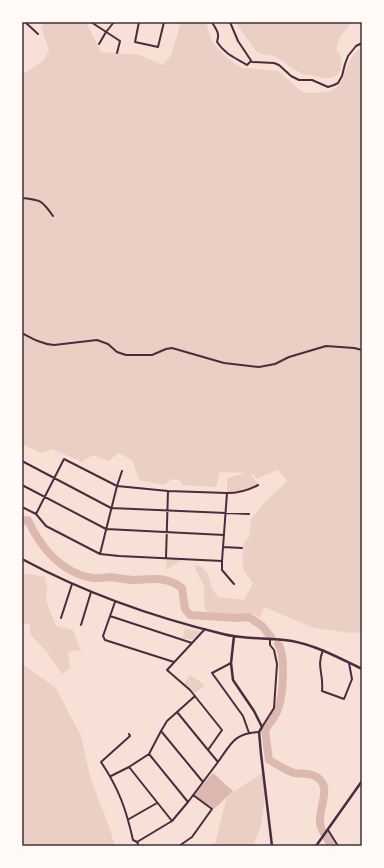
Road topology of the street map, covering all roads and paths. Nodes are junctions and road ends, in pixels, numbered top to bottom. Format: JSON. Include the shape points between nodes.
{"nodes":[{"id":1,"x":26,"y":22,"type":"edge"},
{"id":2,"x":90,"y":22,"type":"edge"},
{"id":3,"x":114,"y":22,"type":"edge"},
{"id":4,"x":139,"y":22,"type":"edge"},
{"id":5,"x":164,"y":22,"type":"edge"},
{"id":6,"x":212,"y":22,"type":"edge"},
{"id":7,"x":230,"y":22,"type":"edge"},
{"id":8,"x":106,"y":32,"type":"junction"},
{"id":9,"x":38,"y":34,"type":"dead end"},
{"id":10,"x":362,"y":43,"type":"edge"},
{"id":11,"x":99,"y":44,"type":"dead end"},
{"id":12,"x":116,"y":53,"type":"dead end"},
{"id":13,"x":251,"y":61,"type":"junction"},
{"id":14,"x":22,"y":198,"type":"edge"},
{"id":15,"x":53,"y":216,"type":"dead end"},
{"id":16,"x":22,"y":333,"type":"edge"},
{"id":17,"x":362,"y":350,"type":"edge"},
{"id":18,"x":22,"y":461,"type":"edge"},
{"id":19,"x":122,"y":471,"type":"dead end"},
{"id":20,"x":54,"y":478,"type":"junction"},
{"id":21,"x":22,"y":485,"type":"edge"},
{"id":22,"x":258,"y":485,"type":"dead end"},
{"id":23,"x":117,"y":486,"type":"junction"},
{"id":24,"x":168,"y":491,"type":"junction"},
{"id":25,"x":227,"y":493,"type":"junction"},
{"id":26,"x":44,"y":497,"type":"junction"},
{"id":27,"x":22,"y":507,"type":"edge"},
{"id":28,"x":111,"y":508,"type":"junction"},
{"id":29,"x":167,"y":511,"type":"junction"},
{"id":30,"x":36,"y":514,"type":"junction"},
{"id":31,"x":226,"y":514,"type":"junction"},
{"id":32,"x":249,"y":514,"type":"dead end"},
{"id":33,"x":106,"y":529,"type":"junction"},
{"id":34,"x":166,"y":533,"type":"junction"},
{"id":35,"x":224,"y":536,"type":"junction"},
{"id":36,"x":223,"y":547,"type":"junction"},
{"id":37,"x":242,"y":548,"type":"dead end"},
{"id":38,"x":100,"y":554,"type":"junction"},
{"id":39,"x":166,"y":558,"type":"junction"},
{"id":40,"x":22,"y":559,"type":"edge"},
{"id":41,"x":222,"y":561,"type":"junction"},
{"id":42,"x":72,"y":584,"type":"junction"},
{"id":43,"x":234,"y":584,"type":"dead end"},
{"id":44,"x":91,"y":592,"type":"junction"},
{"id":45,"x":114,"y":602,"type":"junction"},
{"id":46,"x":110,"y":616,"type":"junction"},
{"id":47,"x":61,"y":618,"type":"dead end"},
{"id":48,"x":81,"y":625,"type":"dead end"},
{"id":49,"x":205,"y":629,"type":"junction"},
{"id":50,"x":234,"y":636,"type":"junction"},
{"id":51,"x":270,"y":639,"type":"junction"},
{"id":52,"x":192,"y":643,"type":"junction"},
{"id":53,"x":322,"y":650,"type":"junction"},
{"id":54,"x":174,"y":662,"type":"junction"},
{"id":55,"x":348,"y":662,"type":"junction"},
{"id":56,"x":231,"y":663,"type":"junction"},
{"id":57,"x":362,"y":669,"type":"edge"},
{"id":58,"x":195,"y":696,"type":"junction"},
{"id":59,"x":177,"y":712,"type":"junction"},
{"id":60,"x":262,"y":727,"type":"junction"},
{"id":61,"x":161,"y":731,"type":"junction"},
{"id":62,"x":249,"y":732,"type":"junction"},
{"id":63,"x":260,"y":732,"type":"junction"},
{"id":64,"x":129,"y":734,"type":"dead end"},
{"id":65,"x":208,"y":750,"type":"junction"},
{"id":66,"x":148,"y":754,"type":"junction"},
{"id":67,"x":218,"y":762,"type":"junction"},
{"id":68,"x":129,"y":768,"type":"junction"},
{"id":69,"x":111,"y":777,"type":"junction"},
{"id":70,"x":362,"y":781,"type":"edge"},
{"id":71,"x":203,"y":782,"type":"junction"},
{"id":72,"x":193,"y":795,"type":"junction"},
{"id":73,"x":188,"y":802,"type":"junction"},
{"id":74,"x":158,"y":803,"type":"junction"},
{"id":75,"x":128,"y":820,"type":"junction"},
{"id":76,"x":172,"y":821,"type":"junction"},
{"id":77,"x":328,"y":830,"type":"junction"},
{"id":78,"x":137,"y":842,"type":"junction"},
{"id":79,"x":139,"y":846,"type":"edge"},
{"id":80,"x":179,"y":846,"type":"edge"},
{"id":81,"x":272,"y":846,"type":"edge"},
{"id":82,"x":316,"y":846,"type":"edge"},
{"id":83,"x":338,"y":846,"type":"edge"}],
"edges":[{"from":1,"to":9,"type":"street"},
{"from":2,"to":8,"type":"street"},
{"from":3,"to":8,"type":"street"},
{"from":4,"to":5,"type":"street","via":[[135,42],[158,47]]},
{"from":6,"to":13,"type":"street","via":[[218,31],[217,42],[222,50],[228,56],[247,65]]},
{"from":7,"to":13,"type":"street"},
{"from":8,"to":11,"type":"street"},
{"from":8,"to":12,"type":"street","via":[[120,41]]},
{"from":10,"to":13,"type":"street","via":[[348,56],[338,83],[328,87],[312,80],[299,80],[274,63]]},
{"from":14,"to":15,"type":"street","via":[[43,202]]},
{"from":16,"to":17,"type":"street","via":[[54,345],[97,340],[126,355],[152,355],[172,348],[224,363],[259,367],[326,346]]},
{"from":18,"to":20,"type":"street"},
{"from":19,"to":23,"type":"street"},
{"from":20,"to":23,"type":"street","via":[[64,459]]},
{"from":20,"to":26,"type":"street"},
{"from":20,"to":28,"type":"street"},
{"from":21,"to":26,"type":"street"},
{"from":22,"to":25,"type":"street","via":[[240,493]]},
{"from":23,"to":24,"type":"street"},
{"from":23,"to":28,"type":"street"},
{"from":24,"to":25,"type":"street"},
{"from":24,"to":29,"type":"street"},
{"from":25,"to":31,"type":"street"},
{"from":26,"to":30,"type":"street"},
{"from":26,"to":33,"type":"street"},
{"from":27,"to":30,"type":"street"},
{"from":28,"to":29,"type":"street"},
{"from":28,"to":33,"type":"street"},
{"from":29,"to":31,"type":"street"},
{"from":29,"to":34,"type":"street"},
{"from":30,"to":38,"type":"street","via":[[46,526]]},
{"from":31,"to":32,"type":"street"},
{"from":31,"to":35,"type":"street"},
{"from":33,"to":34,"type":"street"},
{"from":33,"to":38,"type":"street"},
{"from":34,"to":35,"type":"street"},
{"from":34,"to":39,"type":"street"},
{"from":35,"to":36,"type":"street"},
{"from":36,"to":37,"type":"street"},
{"from":36,"to":41,"type":"street"},
{"from":38,"to":39,"type":"street"},
{"from":39,"to":41,"type":"street"},
{"from":40,"to":42,"type":"street"},
{"from":41,"to":43,"type":"street","via":[[222,570]]},
{"from":42,"to":44,"type":"street"},
{"from":42,"to":47,"type":"street"},
{"from":44,"to":45,"type":"street"},
{"from":44,"to":48,"type":"street"},
{"from":45,"to":46,"type":"street"},
{"from":45,"to":49,"type":"street"},
{"from":46,"to":52,"type":"street"},
{"from":46,"to":54,"type":"street","via":[[103,636],[105,640]]},
{"from":49,"to":50,"type":"street"},
{"from":49,"to":52,"type":"street"},
{"from":50,"to":51,"type":"street"},
{"from":50,"to":56,"type":"street"},
{"from":51,"to":53,"type":"street","via":[[299,643]]},
{"from":51,"to":60,"type":"street","via":[[277,664],[274,708]]},
{"from":52,"to":54,"type":"street"},
{"from":53,"to":55,"type":"street"},
{"from":53,"to":55,"type":"street","via":[[319,667],[323,681],[322,691],[344,699],[352,679]]},
{"from":54,"to":58,"type":"street","via":[[168,670]]},
{"from":55,"to":57,"type":"street"},
{"from":56,"to":60,"type":"street","via":[[235,685]]},
{"from":56,"to":62,"type":"street","via":[[212,673],[243,716]]},
{"from":58,"to":59,"type":"street"},
{"from":58,"to":65,"type":"street","via":[[222,730]]},
{"from":59,"to":61,"type":"street"},
{"from":59,"to":65,"type":"street"},
{"from":60,"to":63,"type":"street"},
{"from":61,"to":66,"type":"street"},
{"from":61,"to":71,"type":"street"},
{"from":62,"to":63,"type":"street"},
{"from":62,"to":67,"type":"street","via":[[235,738]]},
{"from":63,"to":81,"type":"street"},
{"from":64,"to":69,"type":"street","via":[[130,736],[101,762]]},
{"from":65,"to":67,"type":"street"},
{"from":66,"to":68,"type":"street"},
{"from":66,"to":73,"type":"street"},
{"from":67,"to":71,"type":"street"},
{"from":68,"to":69,"type":"street"},
{"from":68,"to":74,"type":"street"},
{"from":69,"to":75,"type":"street","via":[[122,798]]},
{"from":70,"to":77,"type":"street"},
{"from":71,"to":72,"type":"street"},
{"from":72,"to":73,"type":"street"},
{"from":72,"to":80,"type":"street","via":[[212,810],[192,837]]},
{"from":73,"to":76,"type":"street"},
{"from":74,"to":75,"type":"street"},
{"from":74,"to":76,"type":"street"},
{"from":75,"to":78,"type":"street","via":[[133,840]]},
{"from":76,"to":78,"type":"street"},
{"from":77,"to":82,"type":"street"},
{"from":77,"to":83,"type":"street"},
{"from":78,"to":79,"type":"street"}]}
